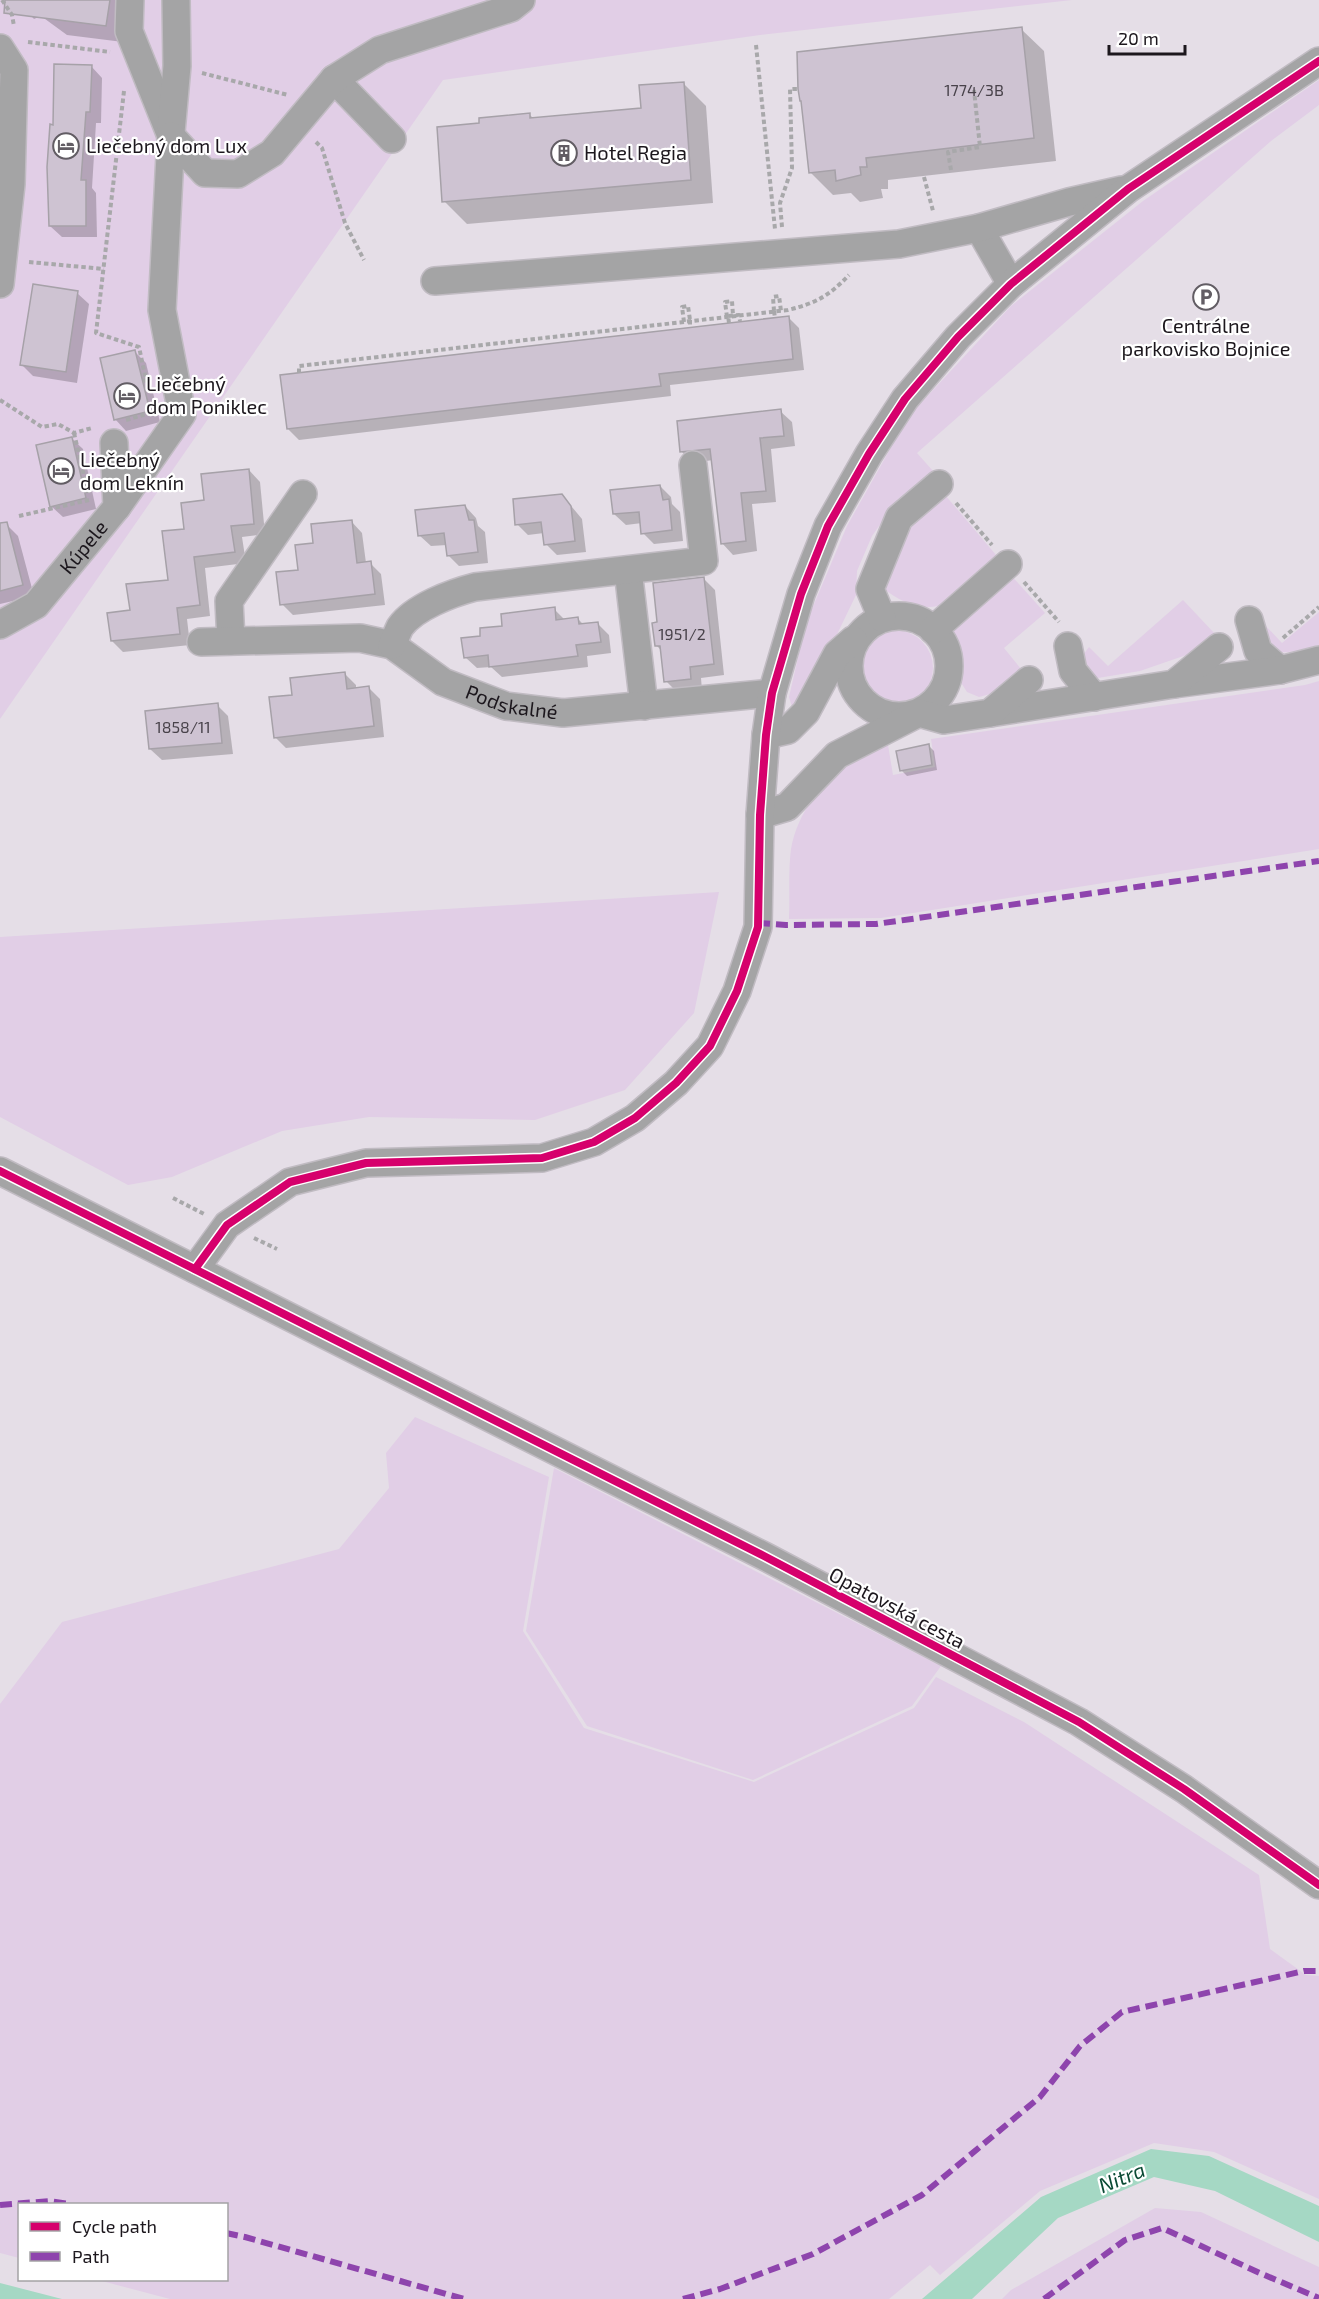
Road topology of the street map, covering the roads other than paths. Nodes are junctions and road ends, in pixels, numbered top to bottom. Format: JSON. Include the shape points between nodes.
{"nodes":[{"id":1,"x":130,"y":0,"type":"edge"},
{"id":2,"x":176,"y":0,"type":"edge"},
{"id":3,"x":521,"y":0,"type":"edge"},
{"id":4,"x":0,"y":48,"type":"edge"},
{"id":5,"x":1319,"y":61,"type":"edge"},
{"id":6,"x":334,"y":79,"type":"junction"},
{"id":7,"x":171,"y":136,"type":"junction"},
{"id":8,"x":392,"y":139,"type":"dead end"},
{"id":9,"x":1128,"y":189,"type":"junction"},
{"id":10,"x":980,"y":228,"type":"junction"},
{"id":11,"x":2,"y":272,"type":"edge"},
{"id":12,"x":435,"y":281,"type":"dead end"},
{"id":13,"x":1011,"y":284,"type":"junction"},
{"id":14,"x":110,"y":430,"type":"road end"},
{"id":15,"x":693,"y":465,"type":"dead end"},
{"id":16,"x":939,"y":484,"type":"dead end"},
{"id":17,"x":303,"y":494,"type":"dead end"},
{"id":18,"x":117,"y":507,"type":"junction"},
{"id":19,"x":1008,"y":564,"type":"dead end"},
{"id":20,"x":628,"y":570,"type":"junction"},
{"id":21,"x":882,"y":618,"type":"junction"},
{"id":22,"x":1249,"y":620,"type":"dead end"},
{"id":23,"x":0,"y":625,"type":"edge"},
{"id":24,"x":933,"y":630,"type":"junction"},
{"id":25,"x":857,"y":638,"type":"junction"},
{"id":26,"x":231,"y":641,"type":"junction"},
{"id":27,"x":201,"y":642,"type":"dead end"},
{"id":28,"x":392,"y":645,"type":"junction"},
{"id":29,"x":1068,"y":646,"type":"dead end"},
{"id":30,"x":1219,"y":647,"type":"dead end"},
{"id":31,"x":1319,"y":660,"type":"edge"},
{"id":32,"x":1280,"y":670,"type":"junction"},
{"id":33,"x":1029,"y":680,"type":"dead end"},
{"id":34,"x":1174,"y":684,"type":"junction"},
{"id":35,"x":772,"y":693,"type":"junction"},
{"id":36,"x":1094,"y":697,"type":"junction"},
{"id":37,"x":644,"y":706,"type":"junction"},
{"id":38,"x":919,"y":713,"type":"junction"},
{"id":39,"x":990,"y":713,"type":"junction"},
{"id":40,"x":766,"y":735,"type":"junction"},
{"id":41,"x":760,"y":815,"type":"junction"},
{"id":42,"x":0,"y":1171,"type":"edge"},
{"id":43,"x":195,"y":1269,"type":"junction"},
{"id":44,"x":1319,"y":1884,"type":"edge"}],
"edges":[{"from":1,"to":7,"type":"street","via":[[129,31]]},
{"from":2,"to":7,"type":"street","via":[[177,66]]},
{"from":3,"to":6,"type":"street","via":[[511,8],[380,50]]},
{"from":4,"to":11,"type":"street","via":[[14,69],[11,184]]},
{"from":5,"to":9,"type":"street"},
{"from":6,"to":7,"type":"street","via":[[272,153],[238,174],[206,172]]},
{"from":6,"to":8,"type":"street"},
{"from":7,"to":18,"type":"street","via":[[162,310],[182,414]]},
{"from":9,"to":10,"type":"street"},
{"from":9,"to":13,"type":"street"},
{"from":10,"to":12,"type":"street","via":[[899,244]]},
{"from":10,"to":13,"type":"street"},
{"from":13,"to":35,"type":"street","via":[[958,337],[905,399],[869,454],[828,526],[801,594]]},
{"from":14,"to":18,"type":"street","name":"Kúpele"},
{"from":15,"to":20,"type":"street","via":[[704,561]]},
{"from":16,"to":21,"type":"street","via":[[899,518],[870,589]]},
{"from":17,"to":26,"type":"street","via":[[230,601]]},
{"from":18,"to":23,"type":"street","name":"Kúpele","via":[[36,604]]},
{"from":19,"to":24,"type":"street"},
{"from":20,"to":28,"type":"street","via":[[449,593],[401,626]]},
{"from":20,"to":37,"type":"street"},
{"from":21,"to":24,"type":"street","via":[[918,620]]},
{"from":21,"to":25,"type":"street","via":[[867,626]]},
{"from":22,"to":32,"type":"street","via":[[1258,651]]},
{"from":24,"to":38,"type":"street","via":[[945,646],[949,665],[946,685],[935,702]]},
{"from":25,"to":38,"type":"street","via":[[848,662],[852,688],[869,708],[893,717]]},
{"from":25,"to":40,"type":"street","via":[[837,654],[806,712],[788,730]]},
{"from":26,"to":27,"type":"street","name":"Podskalné"},
{"from":26,"to":28,"type":"street","name":"Podskalné","via":[[360,638]]},
{"from":28,"to":37,"type":"street","name":"Podskalné","via":[[443,682],[506,706],[563,713]]},
{"from":29,"to":36,"type":"street","via":[[1073,671]]},
{"from":30,"to":34,"type":"street"},
{"from":31,"to":32,"type":"street"},
{"from":32,"to":34,"type":"street"},
{"from":33,"to":39,"type":"street"},
{"from":34,"to":36,"type":"street"},
{"from":35,"to":37,"type":"street","name":"Podskalné"},
{"from":35,"to":40,"type":"street"},
{"from":36,"to":39,"type":"street"},
{"from":38,"to":39,"type":"street","via":[[944,720]]},
{"from":38,"to":41,"type":"street","via":[[837,755],[787,807]]},
{"from":40,"to":41,"type":"street"},
{"from":41,"to":43,"type":"street","via":[[758,927],[737,991],[710,1046],[676,1083],[635,1118],[594,1142],[542,1158],[366,1163],[290,1182],[227,1225]]},
{"from":42,"to":43,"type":"street","name":"Opatovská cesta"},
{"from":43,"to":44,"type":"street","name":"Opatovská cesta","via":[[764,1556],[1079,1722],[1184,1789]]}]}
